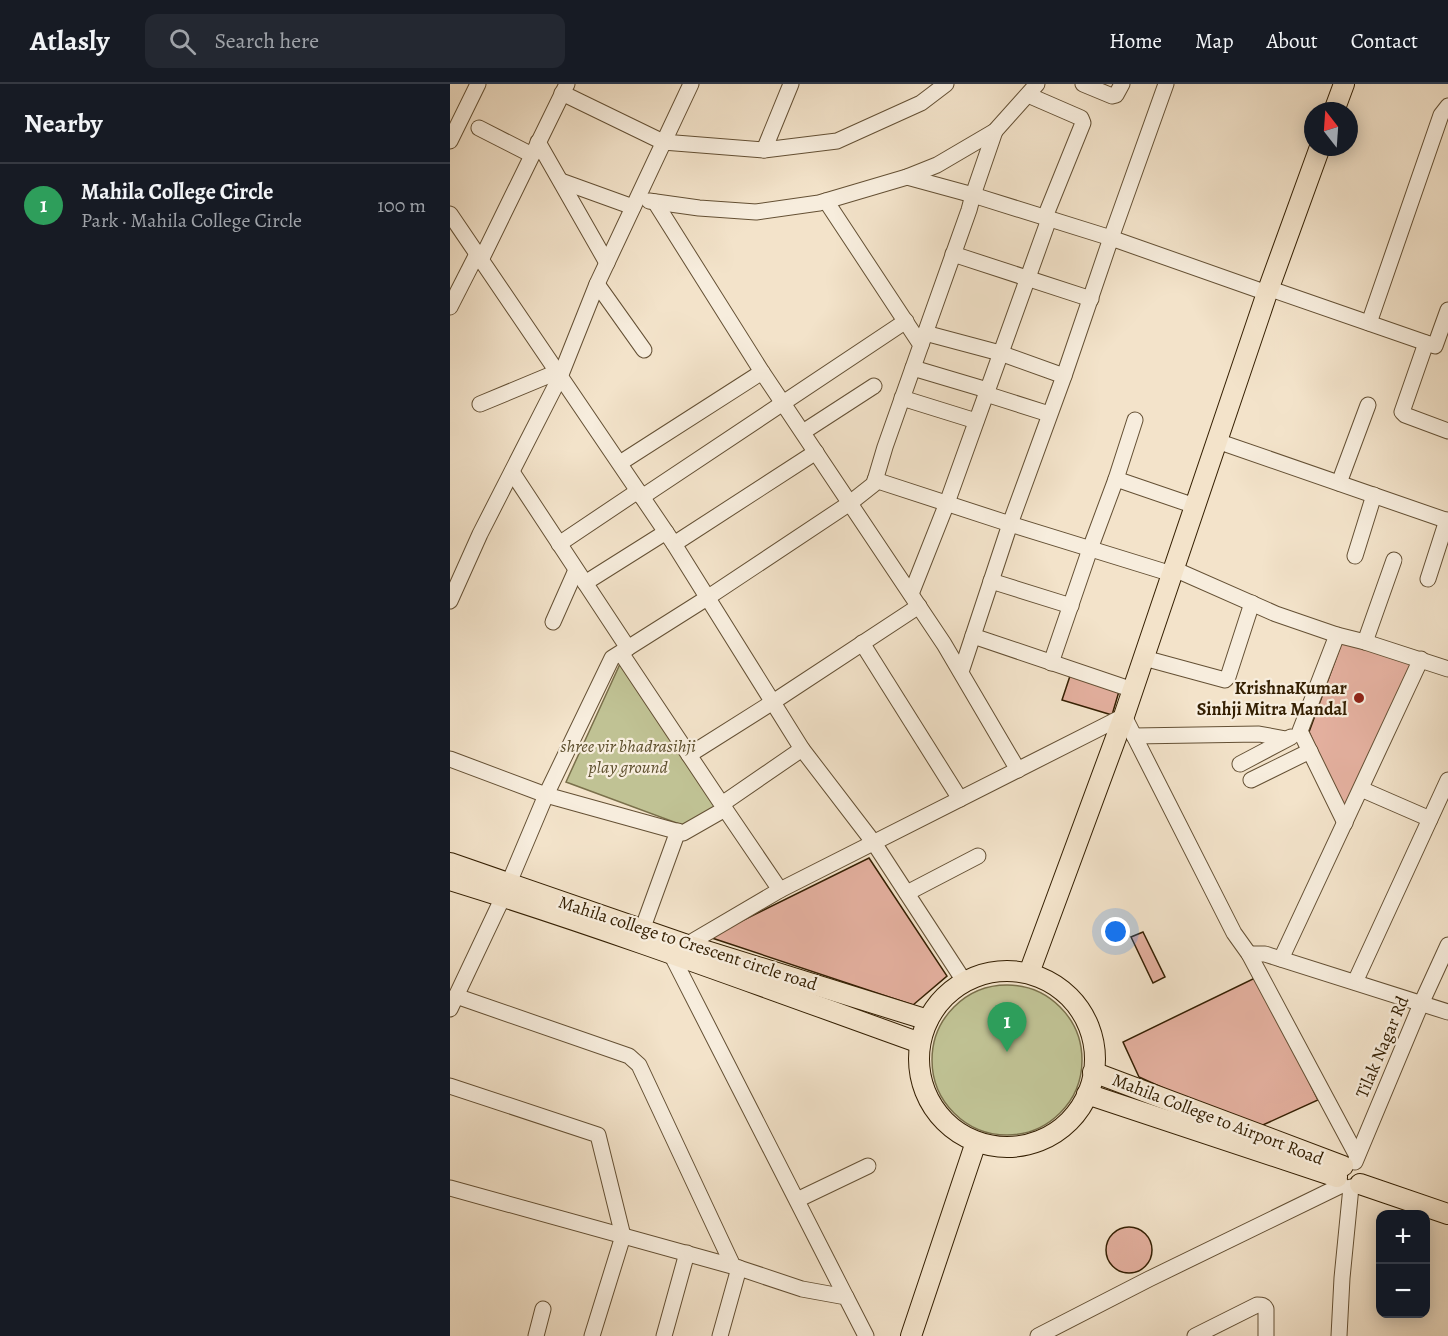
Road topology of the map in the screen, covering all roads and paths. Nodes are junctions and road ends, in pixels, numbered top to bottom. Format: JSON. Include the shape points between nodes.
{"nodes":[{"id":1,"x":478,"y":84,"type":"edge"},
{"id":2,"x":691,"y":84,"type":"edge"},
{"id":3,"x":791,"y":84,"type":"edge"},
{"id":4,"x":946,"y":84,"type":"edge"},
{"id":5,"x":1083,"y":84,"type":"edge"},
{"id":6,"x":1122,"y":84,"type":"edge"},
{"id":7,"x":1166,"y":84,"type":"edge"},
{"id":8,"x":1344,"y":84,"type":"edge"},
{"id":9,"x":564,"y":88,"type":"edge"},
{"id":10,"x":1032,"y":90,"type":"edge"},
{"id":11,"x":1337,"y":102,"type":"edge"},
{"id":12,"x":1448,"y":106,"type":"edge"},
{"id":13,"x":479,"y":128,"type":"dead end"},
{"id":14,"x":995,"y":131,"type":"junction"},
{"id":15,"x":450,"y":141,"type":"edge"},
{"id":16,"x":663,"y":142,"type":"junction"},
{"id":17,"x":535,"y":148,"type":"junction"},
{"id":18,"x":764,"y":150,"type":"junction"},
{"id":19,"x":1317,"y":156,"type":"edge"},
{"id":20,"x":907,"y":177,"type":"junction"},
{"id":21,"x":561,"y":181,"type":"junction"},
{"id":22,"x":973,"y":195,"type":"junction"},
{"id":23,"x":826,"y":201,"type":"junction"},
{"id":24,"x":655,"y":202,"type":"junction"},
{"id":25,"x":635,"y":203,"type":"junction"},
{"id":26,"x":450,"y":214,"type":"edge"},
{"id":27,"x":1047,"y":218,"type":"junction"},
{"id":28,"x":1111,"y":238,"type":"junction"},
{"id":29,"x":953,"y":254,"type":"junction"},
{"id":30,"x":479,"y":257,"type":"junction"},
{"id":31,"x":607,"y":263,"type":"junction"},
{"id":32,"x":1028,"y":278,"type":"junction"},
{"id":33,"x":597,"y":284,"type":"junction"},
{"id":34,"x":1267,"y":291,"type":"junction"},
{"id":35,"x":1091,"y":298,"type":"junction"},
{"id":36,"x":450,"y":307,"type":"edge"},
{"id":37,"x":1448,"y":310,"type":"edge"},
{"id":38,"x":906,"y":321,"type":"junction"},
{"id":39,"x":1369,"y":323,"type":"junction"},
{"id":40,"x":923,"y":339,"type":"junction"},
{"id":41,"x":1436,"y":348,"type":"edge"},
{"id":42,"x":644,"y":350,"type":"dead end"},
{"id":43,"x":1000,"y":353,"type":"junction"},
{"id":44,"x":913,"y":368,"type":"junction"},
{"id":45,"x":762,"y":372,"type":"junction"},
{"id":46,"x":559,"y":375,"type":"junction"},
{"id":47,"x":1064,"y":376,"type":"junction"},
{"id":48,"x":874,"y":386,"type":"dead end"},
{"id":49,"x":986,"y":392,"type":"junction"},
{"id":50,"x":902,"y":398,"type":"junction"},
{"id":51,"x":783,"y":403,"type":"junction"},
{"id":52,"x":480,"y":404,"type":"dead end"},
{"id":53,"x":1368,"y":405,"type":"dead end"},
{"id":54,"x":1049,"y":414,"type":"junction"},
{"id":55,"x":1135,"y":420,"type":"dead end"},
{"id":56,"x":976,"y":421,"type":"junction"},
{"id":57,"x":1448,"y":431,"type":"edge"},
{"id":58,"x":803,"y":432,"type":"junction"},
{"id":59,"x":1217,"y":441,"type":"junction"},
{"id":60,"x":816,"y":452,"type":"junction"},
{"id":61,"x":620,"y":463,"type":"junction"},
{"id":62,"x":512,"y":472,"type":"junction"},
{"id":63,"x":1116,"y":478,"type":"junction"},
{"id":64,"x":875,"y":480,"type":"junction"},
{"id":65,"x":1339,"y":483,"type":"junction"},
{"id":66,"x":640,"y":494,"type":"junction"},
{"id":67,"x":1374,"y":495,"type":"junction"},
{"id":68,"x":850,"y":503,"type":"junction"},
{"id":69,"x":947,"y":503,"type":"junction"},
{"id":70,"x":1195,"y":506,"type":"junction"},
{"id":71,"x":1447,"y":521,"type":"edge"},
{"id":72,"x":1010,"y":524,"type":"junction"},
{"id":73,"x":670,"y":538,"type":"junction"},
{"id":74,"x":559,"y":544,"type":"junction"},
{"id":75,"x":1090,"y":549,"type":"junction"},
{"id":76,"x":1355,"y":556,"type":"dead end"},
{"id":77,"x":1394,"y":560,"type":"dead end"},
{"id":78,"x":1173,"y":572,"type":"junction"},
{"id":79,"x":581,"y":576,"type":"junction"},
{"id":80,"x":1428,"y":579,"type":"dead end"},
{"id":81,"x":991,"y":581,"type":"junction"},
{"id":82,"x":707,"y":598,"type":"junction"},
{"id":83,"x":915,"y":600,"type":"junction"},
{"id":84,"x":450,"y":601,"type":"edge"},
{"id":85,"x":1252,"y":603,"type":"junction"},
{"id":86,"x":1071,"y":606,"type":"junction"},
{"id":87,"x":553,"y":622,"type":"dead end"},
{"id":88,"x":1337,"y":635,"type":"junction"},
{"id":89,"x":973,"y":636,"type":"junction"},
{"id":90,"x":1365,"y":642,"type":"junction"},
{"id":91,"x":862,"y":643,"type":"junction"},
{"id":92,"x":625,"y":650,"type":"junction"},
{"id":93,"x":1144,"y":658,"type":"junction"},
{"id":94,"x":1421,"y":659,"type":"junction"},
{"id":95,"x":1051,"y":663,"type":"junction"},
{"id":96,"x":1448,"y":669,"type":"edge"},
{"id":97,"x":961,"y":672,"type":"junction"},
{"id":98,"x":1133,"y":690,"type":"junction"},
{"id":99,"x":773,"y":702,"type":"junction"},
{"id":100,"x":1124,"y":716,"type":"junction"},
{"id":101,"x":1300,"y":731,"type":"junction"},
{"id":102,"x":1134,"y":736,"type":"junction"},
{"id":103,"x":1286,"y":739,"type":"junction"},
{"id":104,"x":802,"y":749,"type":"junction"},
{"id":105,"x":1310,"y":751,"type":"junction"},
{"id":106,"x":689,"y":755,"type":"junction"},
{"id":107,"x":450,"y":759,"type":"edge"},
{"id":108,"x":1240,"y":764,"type":"dead end"},
{"id":109,"x":1018,"y":770,"type":"junction"},
{"id":110,"x":1251,"y":780,"type":"dead end"},
{"id":111,"x":1448,"y":780,"type":"edge"},
{"id":112,"x":1361,"y":789,"type":"junction"},
{"id":113,"x":546,"y":795,"type":"junction"},
{"id":114,"x":960,"y":799,"type":"junction"},
{"id":115,"x":724,"y":807,"type":"junction"},
{"id":116,"x":1430,"y":819,"type":"junction"},
{"id":117,"x":1345,"y":823,"type":"junction"},
{"id":118,"x":678,"y":831,"type":"junction"},
{"id":119,"x":874,"y":843,"type":"junction"},
{"id":120,"x":978,"y":856,"type":"dead end"},
{"id":121,"x":450,"y":863,"type":"edge"},
{"id":122,"x":450,"y":880,"type":"edge"},
{"id":123,"x":506,"y":890,"type":"junction"},
{"id":124,"x":780,"y":890,"type":"junction"},
{"id":125,"x":907,"y":893,"type":"junction"},
{"id":126,"x":642,"y":930,"type":"junction"},
{"id":127,"x":1448,"y":945,"type":"edge"},
{"id":128,"x":679,"y":950,"type":"junction"},
{"id":129,"x":1249,"y":954,"type":"junction"},
{"id":130,"x":1281,"y":959,"type":"junction"},
{"id":131,"x":1029,"y":973,"type":"junction"},
{"id":132,"x":964,"y":981,"type":"junction"},
{"id":133,"x":1354,"y":982,"type":"junction"},
{"id":134,"x":453,"y":1003,"type":"edge"},
{"id":135,"x":1421,"y":1004,"type":"junction"},
{"id":136,"x":1448,"y":1012,"type":"edge"},
{"id":137,"x":928,"y":1020,"type":"junction"},
{"id":138,"x":920,"y":1044,"type":"junction"},
{"id":139,"x":1093,"y":1072,"type":"junction"},
{"id":140,"x":450,"y":1086,"type":"edge"},
{"id":141,"x":1087,"y":1094,"type":"junction"},
{"id":142,"x":976,"y":1142,"type":"junction"},
{"id":143,"x":868,"y":1166,"type":"dead end"},
{"id":144,"x":1351,"y":1174,"type":"junction"},
{"id":145,"x":450,"y":1188,"type":"edge"},
{"id":146,"x":797,"y":1200,"type":"junction"},
{"id":147,"x":1448,"y":1200,"type":"edge"},
{"id":148,"x":1448,"y":1214,"type":"edge"},
{"id":149,"x":623,"y":1236,"type":"junction"},
{"id":150,"x":687,"y":1253,"type":"junction"},
{"id":151,"x":736,"y":1267,"type":"junction"},
{"id":152,"x":846,"y":1297,"type":"junction"},
{"id":153,"x":543,"y":1309,"type":"dead end"},
{"id":154,"x":536,"y":1336,"type":"edge"},
{"id":155,"x":592,"y":1336,"type":"edge"},
{"id":156,"x":664,"y":1336,"type":"edge"},
{"id":157,"x":720,"y":1336,"type":"edge"},
{"id":158,"x":866,"y":1336,"type":"edge"},
{"id":159,"x":910,"y":1336,"type":"edge"},
{"id":160,"x":1038,"y":1336,"type":"edge"},
{"id":161,"x":1195,"y":1336,"type":"edge"},
{"id":162,"x":1266,"y":1336,"type":"edge"},
{"id":163,"x":1339,"y":1336,"type":"edge"}],
"edges":[{"from":1,"to":15,"type":"street"},
{"from":2,"to":16,"type":"street"},
{"from":3,"to":18,"type":"street"},
{"from":4,"to":18,"type":"street","via":[[921,103],[837,141]]},
{"from":5,"to":6,"type":"street","via":[[1112,96],[1119,93]]},
{"from":7,"to":28,"type":"street"},
{"from":8,"to":11,"type":"main road"},
{"from":9,"to":16,"type":"street"},
{"from":9,"to":17,"type":"street"},
{"from":10,"to":14,"type":"street"},
{"from":10,"to":27,"type":"street","via":[[1081,118],[1083,123]]},
{"from":12,"to":39,"type":"street","via":[[1441,116]]},
{"from":13,"to":17,"type":"street"},
{"from":14,"to":20,"type":"street","via":[[938,165]]},
{"from":14,"to":22,"type":"street"},
{"from":16,"to":18,"type":"street"},
{"from":16,"to":25,"type":"street"},
{"from":17,"to":21,"type":"street"},
{"from":17,"to":30,"type":"street"},
{"from":19,"to":34,"type":"main road"},
{"from":20,"to":22,"type":"street"},
{"from":20,"to":23,"type":"street"},
{"from":21,"to":25,"type":"street"},
{"from":21,"to":31,"type":"street"},
{"from":22,"to":27,"type":"street"},
{"from":22,"to":29,"type":"street"},
{"from":23,"to":24,"type":"street","via":[[756,212]]},
{"from":23,"to":38,"type":"street"},
{"from":24,"to":25,"type":"street"},
{"from":24,"to":45,"type":"street"},
{"from":25,"to":31,"type":"street"},
{"from":26,"to":30,"type":"street"},
{"from":27,"to":28,"type":"street"},
{"from":27,"to":32,"type":"street"},
{"from":28,"to":34,"type":"street"},
{"from":28,"to":35,"type":"street"},
{"from":29,"to":32,"type":"street"},
{"from":29,"to":40,"type":"street"},
{"from":30,"to":36,"type":"street"},
{"from":30,"to":46,"type":"street"},
{"from":31,"to":33,"type":"street"},
{"from":32,"to":35,"type":"street"},
{"from":32,"to":43,"type":"street"},
{"from":33,"to":42,"type":"street"},
{"from":33,"to":46,"type":"street"},
{"from":34,"to":39,"type":"street"},
{"from":34,"to":59,"type":"main road"},
{"from":35,"to":47,"type":"street"},
{"from":37,"to":41,"type":"street"},
{"from":38,"to":40,"type":"street"},
{"from":38,"to":51,"type":"street"},
{"from":39,"to":41,"type":"street"},
{"from":40,"to":43,"type":"street"},
{"from":40,"to":44,"type":"street"},
{"from":41,"to":57,"type":"street","via":[[1402,412]]},
{"from":43,"to":47,"type":"street"},
{"from":43,"to":49,"type":"street"},
{"from":44,"to":49,"type":"street"},
{"from":44,"to":50,"type":"street"},
{"from":45,"to":51,"type":"street"},
{"from":45,"to":61,"type":"street"},
{"from":46,"to":52,"type":"street"},
{"from":46,"to":61,"type":"street"},
{"from":46,"to":62,"type":"street"},
{"from":47,"to":54,"type":"street"},
{"from":48,"to":58,"type":"street"},
{"from":49,"to":54,"type":"street"},
{"from":49,"to":56,"type":"street"},
{"from":50,"to":56,"type":"street"},
{"from":50,"to":64,"type":"street"},
{"from":51,"to":58,"type":"street"},
{"from":51,"to":66,"type":"street"},
{"from":53,"to":65,"type":"street"},
{"from":54,"to":72,"type":"street"},
{"from":55,"to":63,"type":"street"},
{"from":56,"to":69,"type":"street"},
{"from":58,"to":60,"type":"street"},
{"from":59,"to":65,"type":"street"},
{"from":59,"to":70,"type":"main road"},
{"from":60,"to":68,"type":"street"},
{"from":60,"to":73,"type":"street"},
{"from":61,"to":66,"type":"street"},
{"from":62,"to":74,"type":"street"},
{"from":62,"to":84,"type":"street"},
{"from":63,"to":70,"type":"street"},
{"from":63,"to":75,"type":"street"},
{"from":64,"to":68,"type":"street"},
{"from":64,"to":69,"type":"street"},
{"from":65,"to":67,"type":"street"},
{"from":66,"to":73,"type":"street"},
{"from":66,"to":74,"type":"street"},
{"from":67,"to":71,"type":"street"},
{"from":67,"to":76,"type":"street"},
{"from":68,"to":82,"type":"street"},
{"from":68,"to":83,"type":"street"},
{"from":69,"to":72,"type":"street"},
{"from":69,"to":83,"type":"street"},
{"from":70,"to":78,"type":"main road"},
{"from":71,"to":80,"type":"street"},
{"from":72,"to":75,"type":"street"},
{"from":72,"to":81,"type":"street"},
{"from":73,"to":79,"type":"street"},
{"from":73,"to":82,"type":"street"},
{"from":74,"to":79,"type":"street"},
{"from":75,"to":78,"type":"street"},
{"from":75,"to":86,"type":"street"},
{"from":77,"to":90,"type":"street"},
{"from":78,"to":85,"type":"street"},
{"from":78,"to":93,"type":"main road"},
{"from":79,"to":87,"type":"street"},
{"from":79,"to":92,"type":"street"},
{"from":81,"to":86,"type":"street"},
{"from":81,"to":89,"type":"street"},
{"from":82,"to":92,"type":"street"},
{"from":82,"to":99,"type":"street"},
{"from":83,"to":91,"type":"street"},
{"from":83,"to":97,"type":"street"},
{"from":85,"to":88,"type":"street"},
{"from":85,"to":93,"type":"street","via":[[1227,679]]},
{"from":86,"to":95,"type":"street"},
{"from":88,"to":90,"type":"street"},
{"from":88,"to":101,"type":"street"},
{"from":89,"to":95,"type":"street"},
{"from":89,"to":97,"type":"street"},
{"from":90,"to":94,"type":"street"},
{"from":91,"to":99,"type":"street"},
{"from":91,"to":114,"type":"street"},
{"from":92,"to":106,"type":"street"},
{"from":92,"to":113,"type":"street","via":[[612,658]]},
{"from":93,"to":98,"type":"main road"},
{"from":94,"to":96,"type":"street"},
{"from":94,"to":112,"type":"street"},
{"from":95,"to":98,"type":"street"},
{"from":97,"to":109,"type":"street"},
{"from":98,"to":100,"type":"main road"},
{"from":99,"to":104,"type":"street"},
{"from":99,"to":106,"type":"street"},
{"from":100,"to":102,"type":"street"},
{"from":100,"to":109,"type":"street"},
{"from":100,"to":131,"type":"main road"},
{"from":101,"to":103,"type":"street"},
{"from":101,"to":105,"type":"street"},
{"from":102,"to":103,"type":"street","via":[[1259,734]]},
{"from":102,"to":129,"type":"street","via":[[1234,933]]},
{"from":103,"to":108,"type":"street"},
{"from":104,"to":115,"type":"street"},
{"from":104,"to":119,"type":"street"},
{"from":105,"to":110,"type":"street"},
{"from":105,"to":117,"type":"street"},
{"from":106,"to":115,"type":"street"},
{"from":107,"to":113,"type":"street"},
{"from":109,"to":114,"type":"street"},
{"from":111,"to":116,"type":"street"},
{"from":112,"to":116,"type":"street"},
{"from":112,"to":117,"type":"street"},
{"from":113,"to":118,"type":"street"},
{"from":113,"to":123,"type":"street"},
{"from":114,"to":119,"type":"street"},
{"from":115,"to":118,"type":"street","via":[[683,833]]},
{"from":115,"to":124,"type":"street"},
{"from":116,"to":133,"type":"street"},
{"from":117,"to":130,"type":"street"},
{"from":118,"to":126,"type":"street"},
{"from":119,"to":124,"type":"street"},
{"from":119,"to":125,"type":"street"},
{"from":120,"to":125,"type":"street"},
{"from":121,"to":123,"type":"main road","name":"Mahila college to Crescent circle road"},
{"from":122,"to":123,"type":"main road","name":"Mahila college to Crescent circle road"},
{"from":123,"to":126,"type":"main road","name":"Mahila college to Crescent circle road"},
{"from":123,"to":128,"type":"main road","name":"Mahila college to Crescent circle road"},
{"from":123,"to":134,"type":"street"},
{"from":124,"to":128,"type":"street"},
{"from":125,"to":132,"type":"street"},
{"from":126,"to":128,"type":"main road","name":"Mahila college to Crescent circle road"},
{"from":127,"to":135,"type":"street","name":"Tilak Nagar Rd"},
{"from":128,"to":137,"type":"main road","name":"Mahila college to Crescent circle road"},
{"from":128,"to":138,"type":"main road","name":"Mahila college to Crescent circle road"},
{"from":128,"to":146,"type":"street"},
{"from":129,"to":130,"type":"street"},
{"from":129,"to":144,"type":"street"},
{"from":130,"to":133,"type":"street"},
{"from":131,"to":132,"type":"main road","via":[[1007,970]]},
{"from":131,"to":139,"type":"main road","via":[[1056,985],[1077,1004],[1090,1029],[1096,1057]]},
{"from":132,"to":137,"type":"main road","via":[[941,1000]]},
{"from":133,"to":135,"type":"street"},
{"from":134,"to":151,"type":"street","via":[[633,1058]]},
{"from":135,"to":136,"type":"street"},
{"from":135,"to":144,"type":"street","name":"Tilak Nagar Rd"},
{"from":137,"to":138,"type":"main road"},
{"from":138,"to":142,"type":"main road","via":[[921,1081],[932,1107],[951,1128]]},
{"from":139,"to":141,"type":"main road"},
{"from":139,"to":144,"type":"main road","name":"Mahila College to Airport Road"},
{"from":140,"to":149,"type":"street","via":[[598,1135]]},
{"from":141,"to":142,"type":"main road","via":[[1078,1111],[1058,1131],[1032,1144],[1004,1147]]},
{"from":141,"to":144,"type":"main road","name":"Mahila College to Airport Road"},
{"from":142,"to":159,"type":"main road"},
{"from":143,"to":146,"type":"street"},
{"from":144,"to":147,"type":"main road","name":"Mahila College to Airport Road"},
{"from":144,"to":148,"type":"main road","name":"Mahila College to Airport Road"},
{"from":144,"to":160,"type":"street"},
{"from":144,"to":163,"type":"street","name":"Tilak Nagar Rd"},
{"from":145,"to":149,"type":"street"},
{"from":146,"to":152,"type":"street"},
{"from":149,"to":150,"type":"street"},
{"from":149,"to":155,"type":"street"},
{"from":150,"to":151,"type":"street"},
{"from":150,"to":156,"type":"street"},
{"from":151,"to":152,"type":"street","via":[[802,1289]]},
{"from":151,"to":157,"type":"street"},
{"from":152,"to":158,"type":"street"},
{"from":153,"to":154,"type":"street"},
{"from":161,"to":162,"type":"street","via":[[1257,1305],[1266,1309]]}]}
